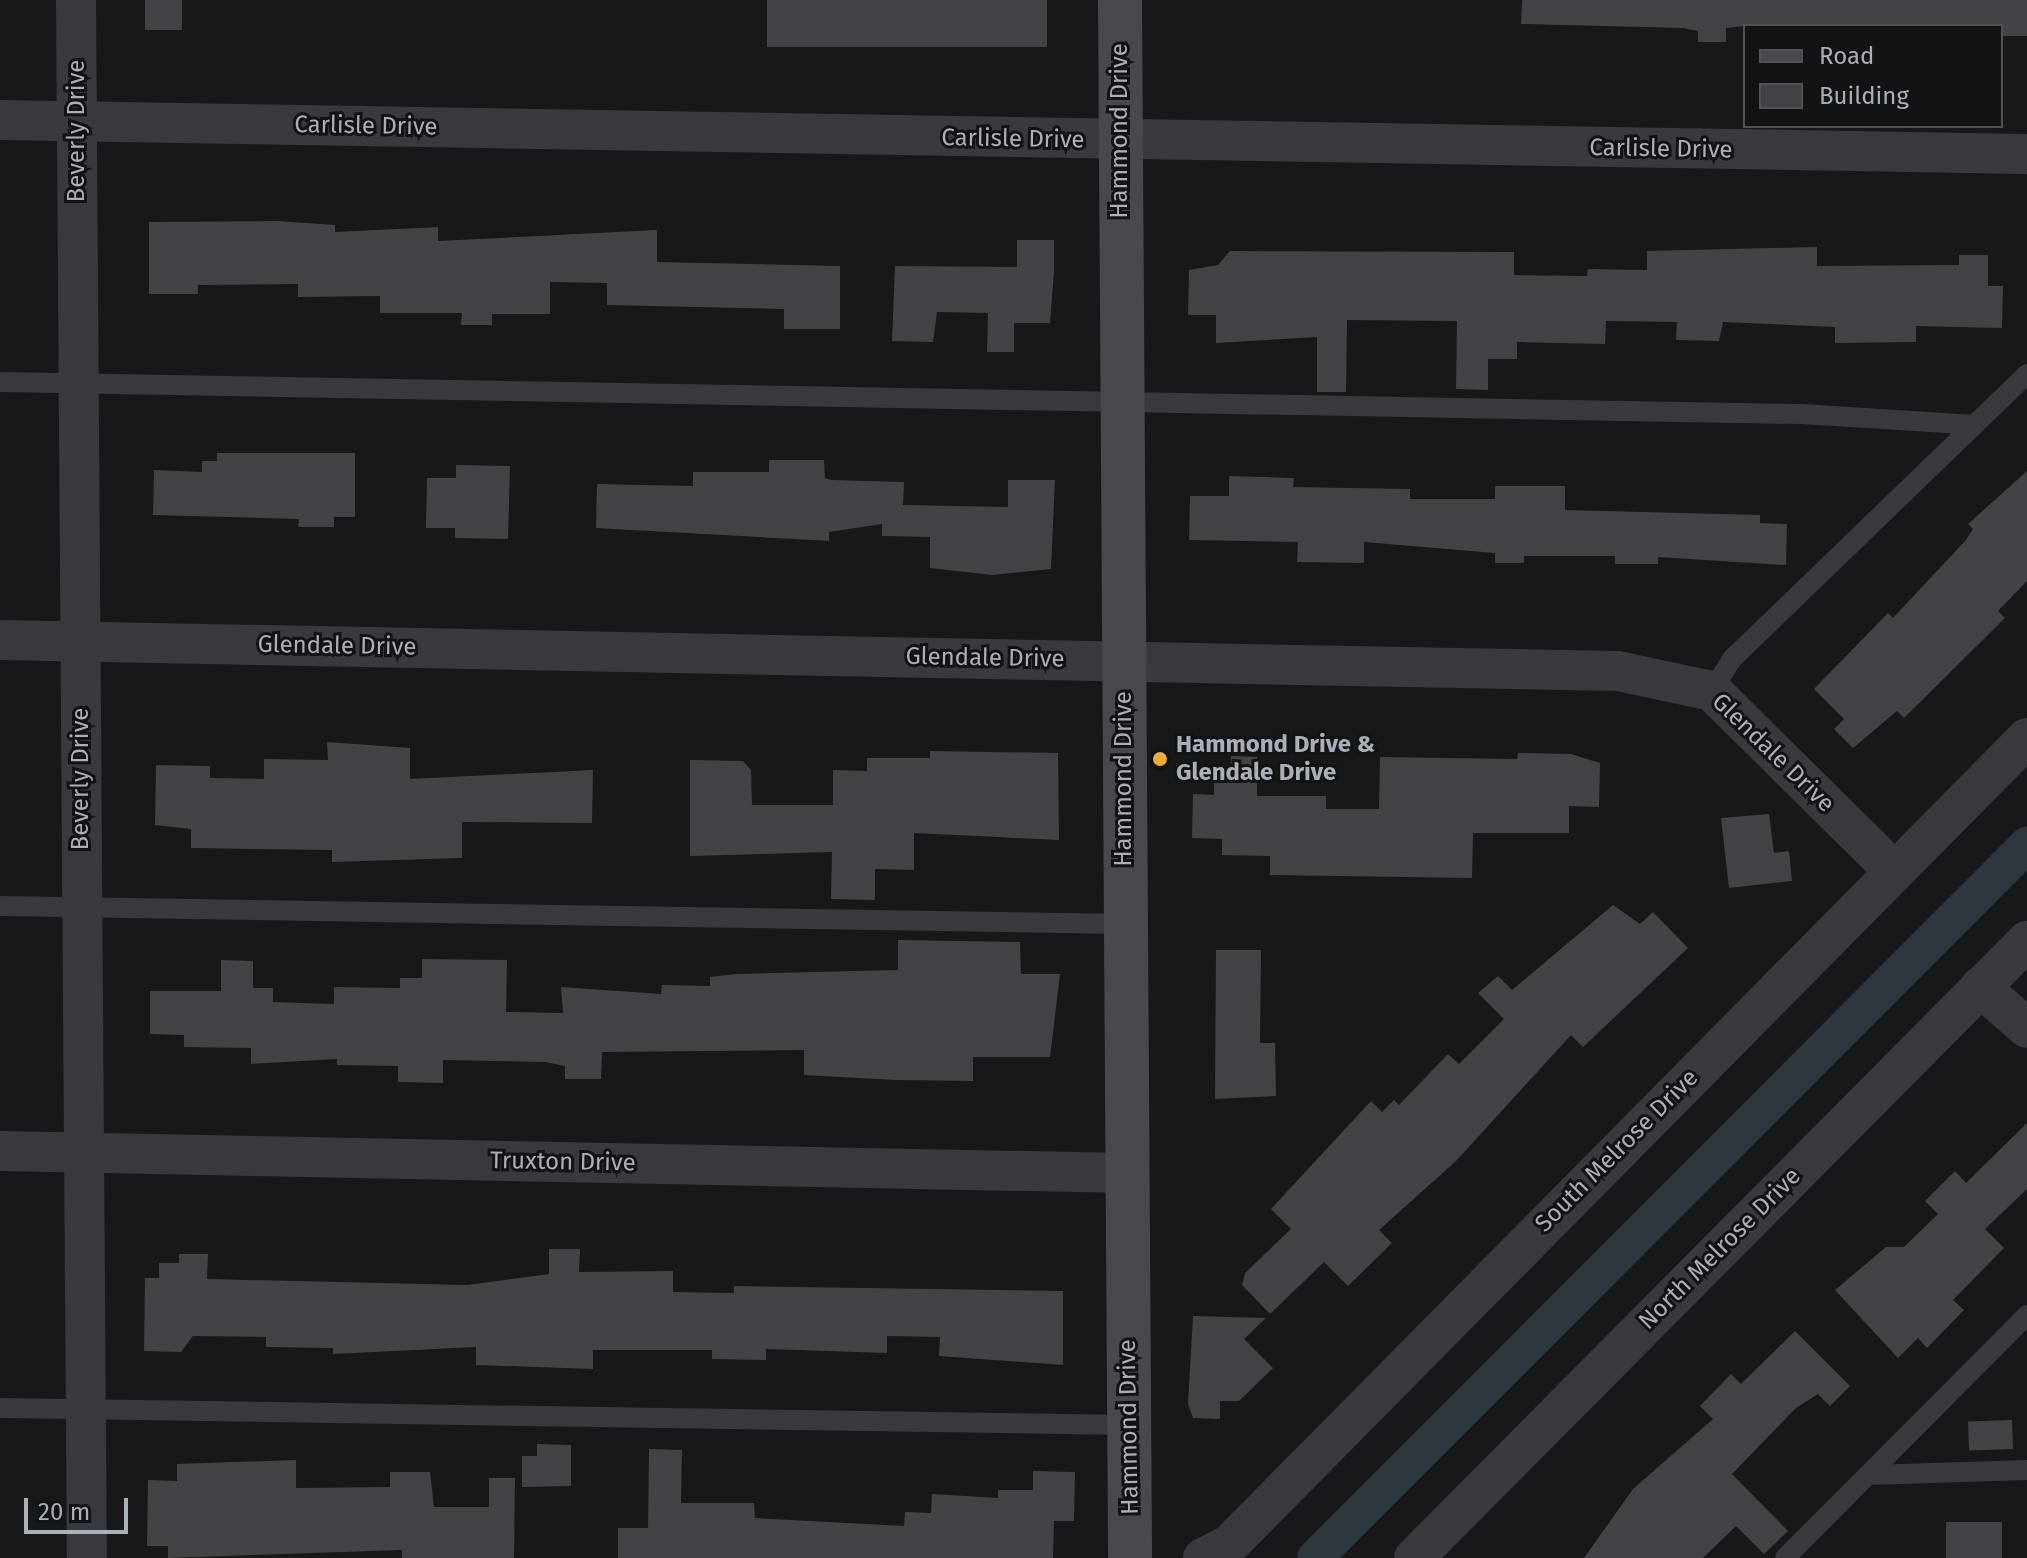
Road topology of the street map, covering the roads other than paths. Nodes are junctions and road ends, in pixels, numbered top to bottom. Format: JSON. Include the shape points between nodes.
{"nodes":[{"id":1,"x":76,"y":0,"type":"edge"},
{"id":2,"x":1120,"y":0,"type":"edge"},
{"id":3,"x":0,"y":120,"type":"edge"},
{"id":4,"x":76,"y":121,"type":"junction"},
{"id":5,"x":1120,"y":141,"type":"junction"},
{"id":6,"x":2027,"y":154,"type":"edge"},
{"id":7,"x":2027,"y":374,"type":"edge"},
{"id":8,"x":0,"y":382,"type":"edge"},
{"id":9,"x":78,"y":383,"type":"junction"},
{"id":10,"x":1123,"y":403,"type":"junction"},
{"id":11,"x":1975,"y":425,"type":"junction"},
{"id":12,"x":0,"y":640,"type":"edge"},
{"id":13,"x":80,"y":641,"type":"junction"},
{"id":14,"x":1123,"y":662,"type":"junction"},
{"id":15,"x":1712,"y":691,"type":"junction"},
{"id":16,"x":2027,"y":738,"type":"edge"},
{"id":17,"x":1894,"y":871,"type":"junction"},
{"id":18,"x":0,"y":906,"type":"edge"},
{"id":19,"x":82,"y":906,"type":"junction"},
{"id":20,"x":1125,"y":924,"type":"junction"},
{"id":21,"x":2027,"y":941,"type":"edge"},
{"id":22,"x":1980,"y":987,"type":"junction"},
{"id":23,"x":2027,"y":1028,"type":"edge"},
{"id":24,"x":0,"y":1151,"type":"edge"},
{"id":25,"x":84,"y":1152,"type":"junction"},
{"id":26,"x":1127,"y":1173,"type":"junction"},
{"id":27,"x":2027,"y":1315,"type":"edge"},
{"id":28,"x":0,"y":1408,"type":"edge"},
{"id":29,"x":86,"y":1409,"type":"junction"},
{"id":30,"x":1129,"y":1425,"type":"junction"},
{"id":31,"x":2027,"y":1470,"type":"edge"},
{"id":32,"x":1869,"y":1475,"type":"junction"},
{"id":33,"x":87,"y":1558,"type":"edge"},
{"id":34,"x":1130,"y":1558,"type":"edge"},
{"id":35,"x":1203,"y":1558,"type":"edge"},
{"id":36,"x":1414,"y":1558,"type":"edge"},
{"id":37,"x":1785,"y":1558,"type":"edge"}],
"edges":[{"from":1,"to":4,"type":"street","name":"Beverly Drive"},
{"from":2,"to":5,"type":"street","name":"Hammond Drive"},
{"from":3,"to":4,"type":"street","name":"Carlisle Drive"},
{"from":4,"to":5,"type":"street","name":"Carlisle Drive"},
{"from":4,"to":9,"type":"street","name":"Beverly Drive"},
{"from":5,"to":6,"type":"street","name":"Carlisle Drive"},
{"from":5,"to":10,"type":"street","name":"Hammond Drive"},
{"from":7,"to":11,"type":"lane"},
{"from":8,"to":9,"type":"lane"},
{"from":9,"to":10,"type":"lane"},
{"from":9,"to":13,"type":"street","name":"Beverly Drive"},
{"from":10,"to":11,"type":"lane","via":[[1802,414]]},
{"from":10,"to":14,"type":"street","name":"Hammond Drive"},
{"from":11,"to":15,"type":"lane","via":[[1733,658]]},
{"from":12,"to":13,"type":"street","name":"Glendale Drive"},
{"from":13,"to":14,"type":"street","name":"Glendale Drive"},
{"from":13,"to":19,"type":"street","name":"Beverly Drive"},
{"from":14,"to":15,"type":"street","name":"Glendale Drive","via":[[1618,671]]},
{"from":14,"to":20,"type":"street","name":"Hammond Drive"},
{"from":15,"to":17,"type":"street","name":"Glendale Drive"},
{"from":16,"to":17,"type":"street","name":"South Melrose Drive"},
{"from":17,"to":35,"type":"street","name":"South Melrose Drive","via":[[1229,1545]]},
{"from":18,"to":19,"type":"lane"},
{"from":19,"to":20,"type":"lane"},
{"from":19,"to":25,"type":"street","name":"Beverly Drive"},
{"from":20,"to":26,"type":"street","name":"Hammond Drive"},
{"from":21,"to":22,"type":"street","name":"North Melrose Drive"},
{"from":22,"to":23,"type":"street"},
{"from":22,"to":36,"type":"street","name":"North Melrose Drive"},
{"from":24,"to":25,"type":"street","name":"Truxton Drive"},
{"from":25,"to":26,"type":"street","name":"Truxton Drive"},
{"from":25,"to":29,"type":"street","name":"Beverly Drive"},
{"from":26,"to":30,"type":"street","name":"Hammond Drive"},
{"from":27,"to":32,"type":"lane"},
{"from":28,"to":29,"type":"lane"},
{"from":29,"to":30,"type":"lane"},
{"from":29,"to":33,"type":"street","name":"Beverly Drive"},
{"from":30,"to":34,"type":"street","name":"Hammond Drive"},
{"from":31,"to":32,"type":"lane"},
{"from":32,"to":37,"type":"lane"}]}
